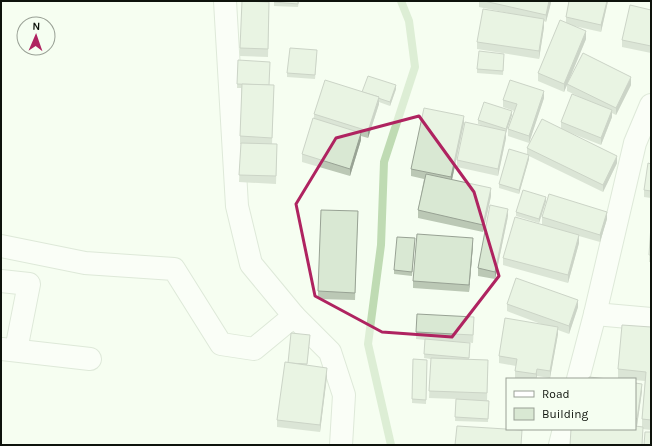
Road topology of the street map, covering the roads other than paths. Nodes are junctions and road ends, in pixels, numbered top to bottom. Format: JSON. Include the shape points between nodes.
{"nodes":[{"id":1,"x":225,"y":1,"type":"edge"},
{"id":2,"x":651,"y":105,"type":"edge"},
{"id":3,"x":1,"y":246,"type":"edge"},
{"id":4,"x":1,"y":281,"type":"edge"},
{"id":5,"x":595,"y":314,"type":"junction"},
{"id":6,"x":294,"y":316,"type":"junction"},
{"id":7,"x":651,"y":319,"type":"edge"},
{"id":8,"x":8,"y":349,"type":"edge"},
{"id":9,"x":90,"y":359,"type":"dead end"},
{"id":10,"x":578,"y":378,"type":"edge"},
{"id":11,"x":564,"y":430,"type":"edge"},
{"id":12,"x":341,"y":445,"type":"edge"},
{"id":13,"x":560,"y":445,"type":"edge"}],
"edges":[{"from":1,"to":6,"type":"street","via":[[237,206],[251,264]]},
{"from":2,"to":5,"type":"street","via":[[635,143]]},
{"from":3,"to":6,"type":"street","via":[[85,263],[174,269],[221,344],[254,349]]},
{"from":4,"to":8,"type":"street","via":[[29,284]]},
{"from":5,"to":7,"type":"street"},
{"from":5,"to":10,"type":"street"},
{"from":6,"to":12,"type":"street","via":[[330,352],[344,395]]},
{"from":8,"to":9,"type":"street"},
{"from":11,"to":13,"type":"street"}]}
